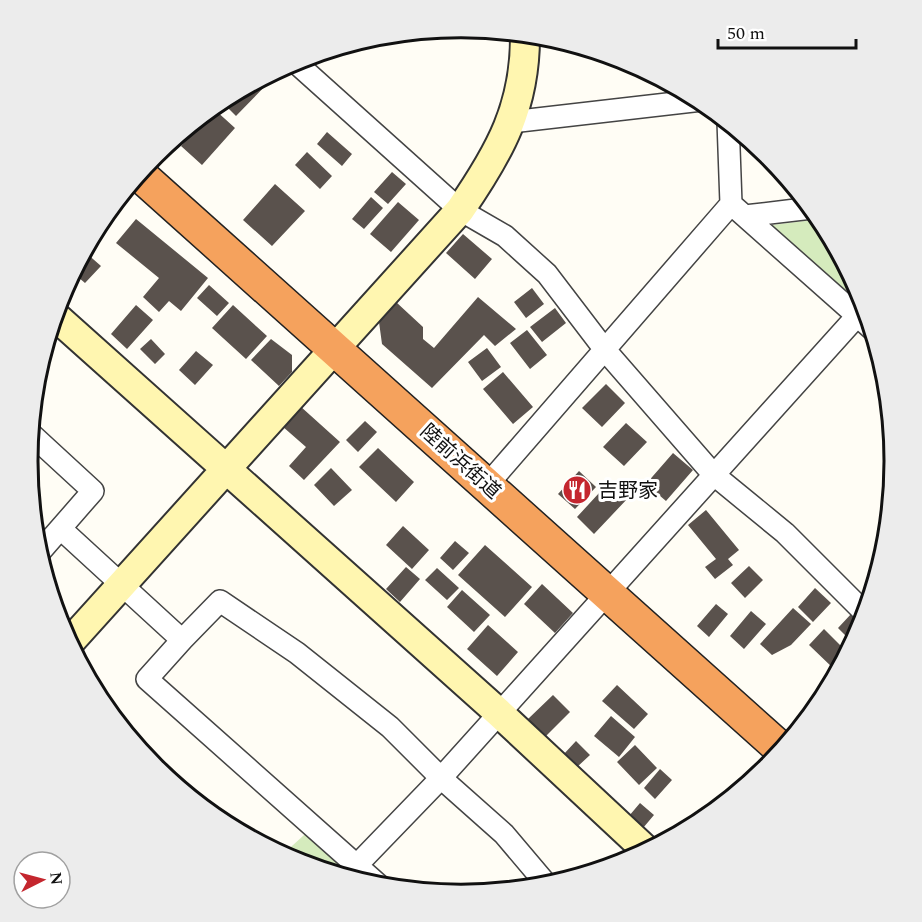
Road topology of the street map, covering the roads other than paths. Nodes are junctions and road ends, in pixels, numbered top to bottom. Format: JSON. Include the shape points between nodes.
{"nodes":[{"id":1,"x":524,"y":42,"type":"edge"},
{"id":2,"x":303,"y":69,"type":"edge"},
{"id":3,"x":685,"y":102,"type":"edge"},
{"id":4,"x":511,"y":123,"type":"junction"},
{"id":5,"x":729,"y":134,"type":"edge"},
{"id":6,"x":145,"y":180,"type":"edge"},
{"id":7,"x":801,"y":208,"type":"edge"},
{"id":8,"x":460,"y":210,"type":"junction"},
{"id":9,"x":738,"y":210,"type":"junction"},
{"id":10,"x":855,"y":306,"type":"edge"},
{"id":11,"x":860,"y":319,"type":"edge"},
{"id":12,"x":61,"y":322,"type":"edge"},
{"id":13,"x":334,"y":348,"type":"junction"},
{"id":14,"x":605,"y":350,"type":"junction"},
{"id":15,"x":38,"y":440,"type":"edge"},
{"id":16,"x":226,"y":471,"type":"junction"},
{"id":17,"x":713,"y":474,"type":"junction"},
{"id":18,"x":488,"y":484,"type":"junction"},
{"id":19,"x":61,"y":529,"type":"junction"},
{"id":20,"x":46,"y":545,"type":"edge"},
{"id":21,"x":122,"y":584,"type":"junction"},
{"id":22,"x":606,"y":592,"type":"junction"},
{"id":23,"x":858,"y":606,"type":"edge"},
{"id":24,"x":76,"y":636,"type":"edge"},
{"id":25,"x":182,"y":640,"type":"junction"},
{"id":26,"x":498,"y":712,"type":"junction"},
{"id":27,"x":775,"y":744,"type":"edge"},
{"id":28,"x":441,"y":778,"type":"junction"},
{"id":29,"x":640,"y":845,"type":"edge"},
{"id":30,"x":357,"y":865,"type":"junction"},
{"id":31,"x":366,"y":873,"type":"edge"},
{"id":32,"x":540,"y":877,"type":"edge"}],
"edges":[{"from":1,"to":4,"type":"street","via":[[521,85]]},
{"from":2,"to":8,"type":"street"},
{"from":3,"to":4,"type":"street"},
{"from":4,"to":8,"type":"street","via":[[493,162]]},
{"from":5,"to":9,"type":"street"},
{"from":6,"to":13,"type":"highway","name":"陸前浜街道"},
{"from":7,"to":9,"type":"street"},
{"from":8,"to":13,"type":"street"},
{"from":8,"to":14,"type":"street","via":[[505,236],[547,274]]},
{"from":9,"to":10,"type":"street"},
{"from":9,"to":14,"type":"street"},
{"from":11,"to":17,"type":"street"},
{"from":12,"to":16,"type":"street"},
{"from":13,"to":16,"type":"street"},
{"from":13,"to":18,"type":"highway","name":"陸前浜街道"},
{"from":14,"to":17,"type":"street"},
{"from":14,"to":18,"type":"street"},
{"from":15,"to":19,"type":"street","via":[[93,491]]},
{"from":16,"to":21,"type":"street"},
{"from":16,"to":26,"type":"street"},
{"from":17,"to":22,"type":"street"},
{"from":17,"to":23,"type":"street","via":[[785,533]]},
{"from":18,"to":22,"type":"highway","name":"陸前浜街道"},
{"from":19,"to":20,"type":"street"},
{"from":19,"to":21,"type":"street"},
{"from":21,"to":24,"type":"street"},
{"from":21,"to":25,"type":"street"},
{"from":22,"to":26,"type":"street"},
{"from":22,"to":27,"type":"highway","name":"陸前浜街道"},
{"from":25,"to":28,"type":"street","via":[[220,602],[297,653],[390,727]]},
{"from":25,"to":30,"type":"street","via":[[147,678]]},
{"from":26,"to":28,"type":"street"},
{"from":26,"to":29,"type":"street"},
{"from":28,"to":30,"type":"street"},
{"from":28,"to":32,"type":"street","via":[[504,834]]},
{"from":30,"to":31,"type":"street"}]}
